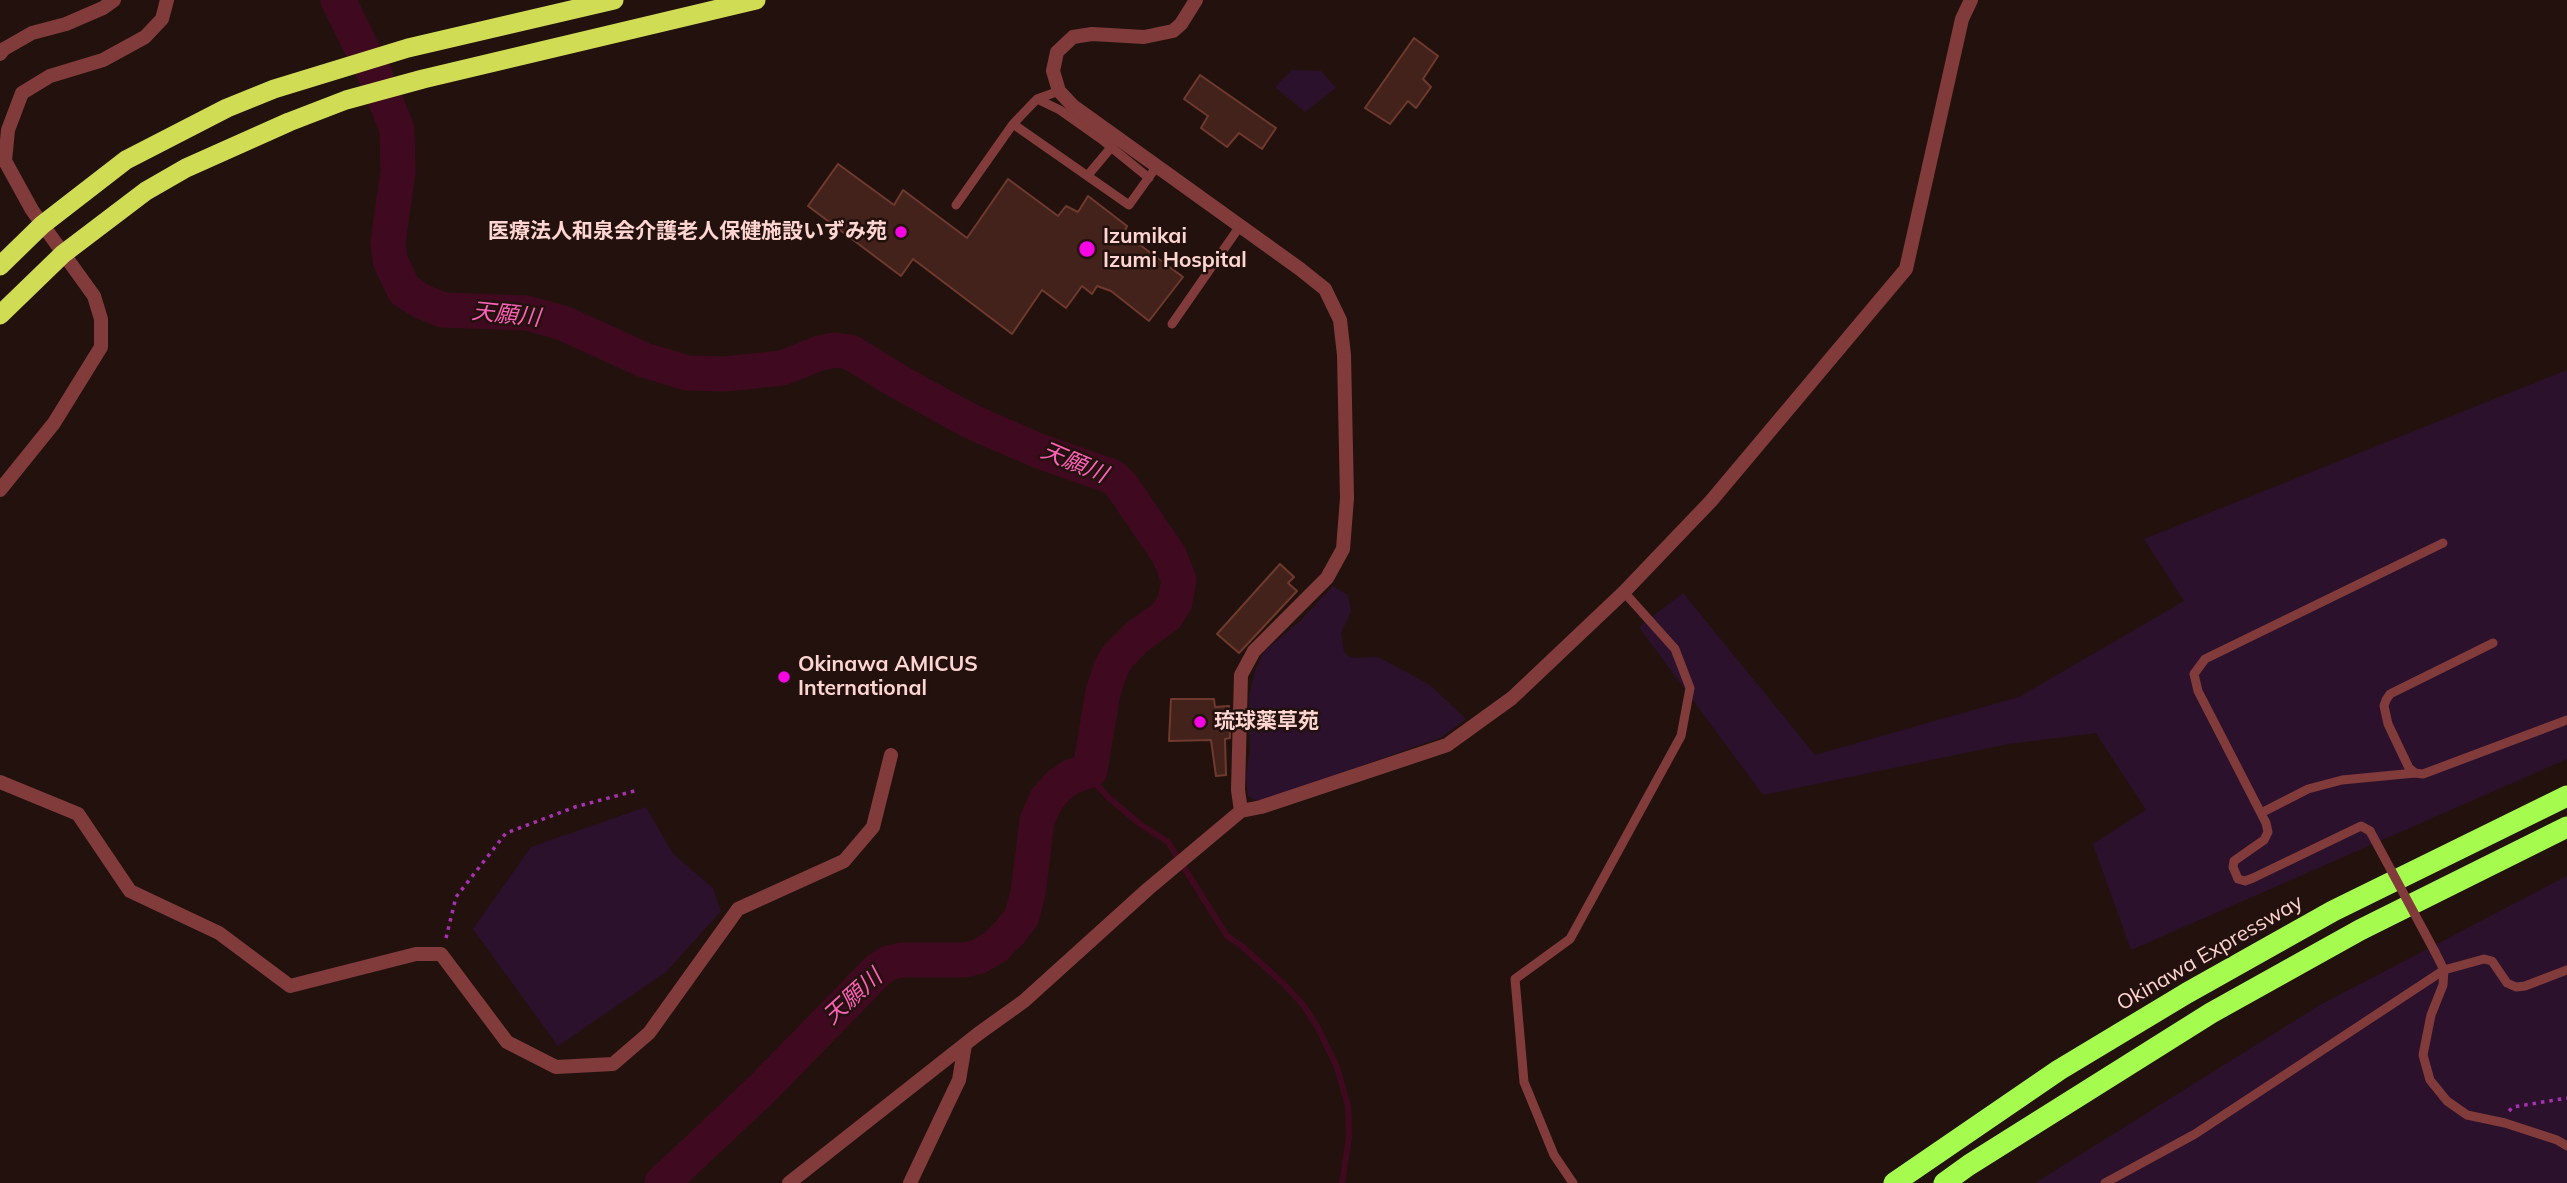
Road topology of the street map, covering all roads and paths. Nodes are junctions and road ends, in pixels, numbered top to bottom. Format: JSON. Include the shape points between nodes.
{"nodes":[{"id":1,"x":114,"y":0,"type":"edge"},
{"id":2,"x":167,"y":0,"type":"edge"},
{"id":3,"x":614,"y":0,"type":"edge"},
{"id":4,"x":756,"y":0,"type":"edge"},
{"id":5,"x":1196,"y":0,"type":"edge"},
{"id":6,"x":1971,"y":0,"type":"edge"},
{"id":7,"x":0,"y":54,"type":"edge"},
{"id":8,"x":1059,"y":91,"type":"junction"},
{"id":9,"x":1037,"y":99,"type":"junction"},
{"id":10,"x":1013,"y":124,"type":"junction"},
{"id":11,"x":1115,"y":143,"type":"junction"},
{"id":12,"x":1153,"y":172,"type":"junction"},
{"id":13,"x":1088,"y":175,"type":"junction"},
{"id":14,"x":956,"y":205,"type":"dead end"},
{"id":15,"x":42,"y":225,"type":"junction"},
{"id":16,"x":1240,"y":226,"type":"junction"},
{"id":17,"x":63,"y":254,"type":"junction"},
{"id":18,"x":0,"y":266,"type":"edge"},
{"id":19,"x":0,"y":315,"type":"edge"},
{"id":20,"x":1172,"y":324,"type":"dead end"},
{"id":21,"x":0,"y":489,"type":"edge"},
{"id":22,"x":2443,"y":543,"type":"dead end"},
{"id":23,"x":1624,"y":592,"type":"junction"},
{"id":24,"x":2493,"y":643,"type":"dead end"},
{"id":25,"x":2567,"y":720,"type":"edge"},
{"id":26,"x":891,"y":755,"type":"dead end"},
{"id":27,"x":2415,"y":773,"type":"junction"},
{"id":28,"x":0,"y":782,"type":"edge"},
{"id":29,"x":638,"y":790,"type":"dead end"},
{"id":30,"x":2567,"y":796,"type":"edge"},
{"id":31,"x":1241,"y":811,"type":"junction"},
{"id":32,"x":2261,"y":813,"type":"junction"},
{"id":33,"x":2567,"y":827,"type":"edge"},
{"id":34,"x":441,"y":954,"type":"junction"},
{"id":35,"x":2444,"y":970,"type":"junction"},
{"id":36,"x":2567,"y":970,"type":"edge"},
{"id":37,"x":965,"y":1045,"type":"junction"},
{"id":38,"x":2567,"y":1098,"type":"edge"},
{"id":39,"x":2505,"y":1123,"type":"junction"},
{"id":40,"x":2567,"y":1146,"type":"edge"},
{"id":41,"x":789,"y":1183,"type":"edge"},
{"id":42,"x":910,"y":1183,"type":"edge"},
{"id":43,"x":1573,"y":1183,"type":"edge"},
{"id":44,"x":1894,"y":1183,"type":"edge"},
{"id":45,"x":1944,"y":1183,"type":"edge"},
{"id":46,"x":2105,"y":1183,"type":"edge"}],
"edges":[{"from":1,"to":7,"type":"street","via":[[32,33]]},
{"from":2,"to":15,"type":"street","via":[[162,19],[145,37],[103,60],[50,76],[22,93],[8,130],[5,161]]},
{"from":3,"to":15,"type":"highway","via":[[408,48],[274,89],[126,160]]},
{"from":4,"to":17,"type":"highway","via":[[345,100],[186,169],[146,191]]},
{"from":5,"to":8,"type":"street","via":[[1173,31],[1144,37],[1073,37],[1058,52],[1054,71]]},
{"from":6,"to":23,"type":"street","via":[[1962,19],[1906,269],[1712,501]]},
{"from":8,"to":9,"type":"lane"},
{"from":8,"to":11,"type":"street"},
{"from":9,"to":10,"type":"lane"},
{"from":9,"to":11,"type":"lane"},
{"from":10,"to":13,"type":"lane"},
{"from":10,"to":14,"type":"lane"},
{"from":11,"to":12,"type":"street"},
{"from":11,"to":13,"type":"lane"},
{"from":12,"to":13,"type":"lane","via":[[1129,205]]},
{"from":12,"to":16,"type":"street"},
{"from":15,"to":17,"type":"street"},
{"from":15,"to":18,"type":"highway"},
{"from":16,"to":20,"type":"lane"},
{"from":16,"to":31,"type":"street","via":[[1325,289],[1339,320],[1347,498],[1343,549],[1327,578],[1254,651],[1241,675]]},
{"from":17,"to":19,"type":"highway"},
{"from":17,"to":21,"type":"street","via":[[94,296],[101,319],[101,347],[54,423]]},
{"from":22,"to":32,"type":"lane","via":[[2198,666],[2194,674],[2198,691]]},
{"from":23,"to":31,"type":"street","via":[[1512,698],[1447,744]]},
{"from":23,"to":43,"type":"lane","via":[[1675,649],[1690,688],[1681,736],[1570,939],[1515,979],[1524,1082],[1554,1155]]},
{"from":24,"to":27,"type":"lane","via":[[2386,700],[2388,724]]},
{"from":25,"to":27,"type":"lane","via":[[2423,774]]},
{"from":26,"to":34,"type":"street","via":[[873,827],[844,861],[738,909],[649,1033],[613,1064],[556,1067],[507,1042]]},
{"from":27,"to":32,"type":"lane","via":[[2342,780],[2308,789]]},
{"from":28,"to":34,"type":"street","via":[[78,814],[130,891],[219,933],[290,986],[416,954]]},
{"from":29,"to":34,"type":"path","via":[[506,833],[456,897]]},
{"from":30,"to":44,"type":"highway","name":"Okinawa Expressway","via":[[2333,911],[2219,975],[2059,1070]]},
{"from":31,"to":37,"type":"street","via":[[1024,1001]]},
{"from":32,"to":35,"type":"lane","bridge":true,"via":[[2268,832],[2234,861],[2238,879],[2245,881],[2361,826],[2370,831]]},
{"from":33,"to":45,"type":"highway","via":[[2360,930],[2211,1013]]},
{"from":35,"to":36,"type":"lane","via":[[2484,959],[2492,961],[2507,983],[2516,987]]},
{"from":35,"to":39,"type":"lane","via":[[2423,1055],[2430,1080],[2446,1101],[2467,1115]]},
{"from":35,"to":46,"type":"lane","via":[[2195,1134]]},
{"from":37,"to":41,"type":"street"},
{"from":37,"to":42,"type":"street","via":[[959,1080]]},
{"from":38,"to":39,"type":"path","via":[[2513,1107]]},
{"from":39,"to":40,"type":"lane"}]}
